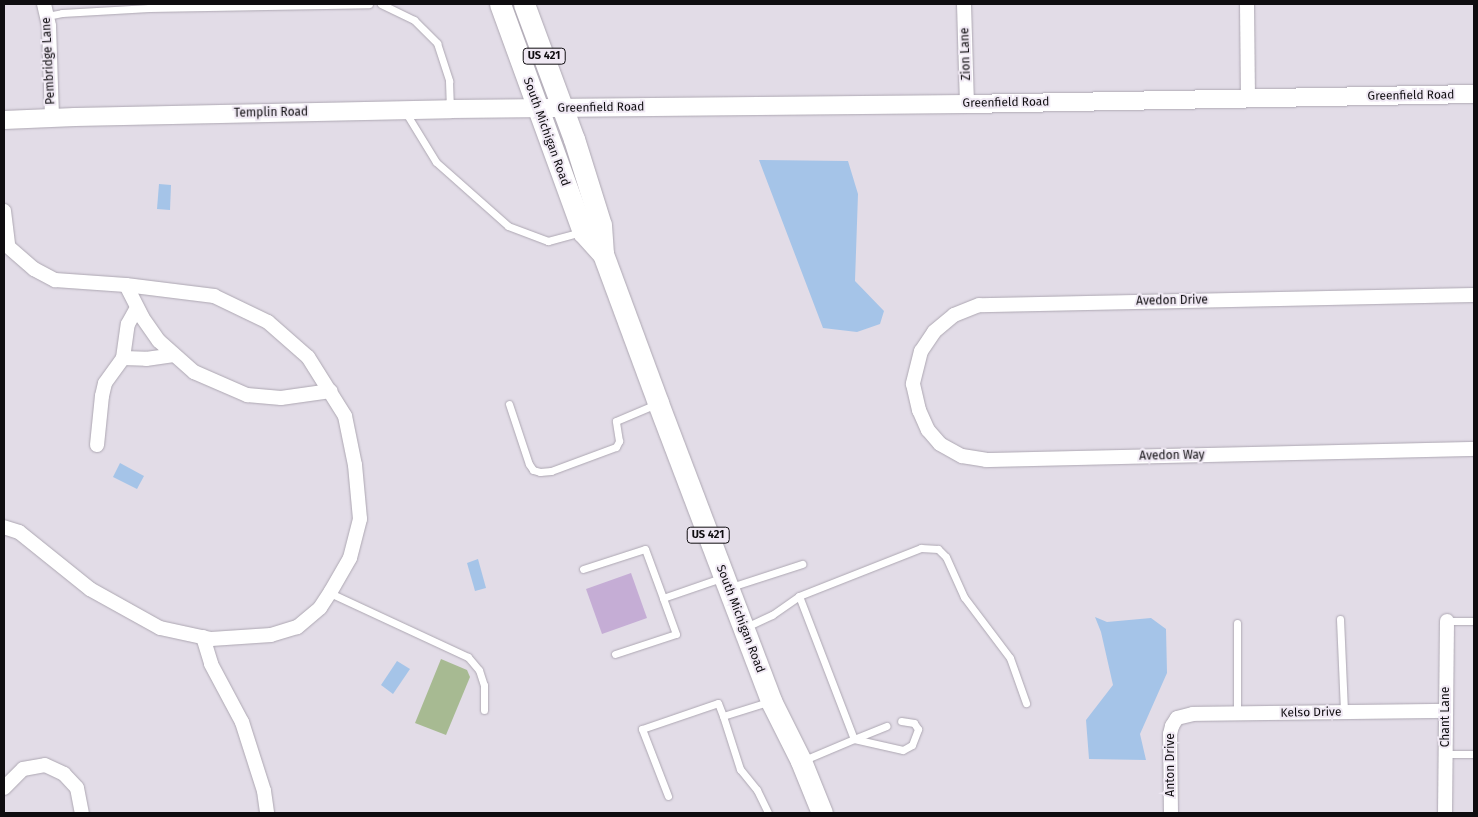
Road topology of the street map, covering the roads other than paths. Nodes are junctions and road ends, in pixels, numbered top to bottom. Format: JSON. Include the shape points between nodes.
{"nodes":[{"id":1,"x":369,"y":4,"type":"edge"},
{"id":2,"x":381,"y":4,"type":"edge"},
{"id":3,"x":500,"y":4,"type":"edge"},
{"id":4,"x":524,"y":4,"type":"edge"},
{"id":5,"x":964,"y":4,"type":"edge"},
{"id":6,"x":1247,"y":4,"type":"edge"},
{"id":7,"x":46,"y":10,"type":"edge"},
{"id":8,"x":1474,"y":94,"type":"edge"},
{"id":9,"x":1248,"y":99,"type":"junction"},
{"id":10,"x":967,"y":104,"type":"junction"},
{"id":11,"x":538,"y":108,"type":"junction"},
{"id":12,"x":563,"y":108,"type":"junction"},
{"id":13,"x":450,"y":109,"type":"junction"},
{"id":14,"x":405,"y":110,"type":"junction"},
{"id":15,"x":52,"y":118,"type":"junction"},
{"id":16,"x":4,"y":120,"type":"edge"},
{"id":17,"x":4,"y":211,"type":"edge"},
{"id":18,"x":583,"y":232,"type":"junction"},
{"id":19,"x":6,"y":244,"type":"edge"},
{"id":20,"x":603,"y":254,"type":"junction"},
{"id":21,"x":126,"y":285,"type":"junction"},
{"id":22,"x":1474,"y":295,"type":"edge"},
{"id":23,"x":137,"y":308,"type":"junction"},
{"id":24,"x":174,"y":355,"type":"junction"},
{"id":25,"x":123,"y":358,"type":"junction"},
{"id":26,"x":912,"y":384,"type":"joint"},
{"id":27,"x":330,"y":391,"type":"junction"},
{"id":28,"x":509,"y":404,"type":"dead end"},
{"id":29,"x":658,"y":404,"type":"junction"},
{"id":30,"x":97,"y":445,"type":"dead end"},
{"id":31,"x":1474,"y":449,"type":"edge"},
{"id":32,"x":4,"y":526,"type":"edge"},
{"id":33,"x":802,"y":564,"type":"dead end"},
{"id":34,"x":583,"y":569,"type":"dead end"},
{"id":35,"x":726,"y":582,"type":"junction"},
{"id":36,"x":330,"y":593,"type":"junction"},
{"id":37,"x":799,"y":596,"type":"junction"},
{"id":38,"x":663,"y":598,"type":"junction"},
{"id":39,"x":1340,"y":620,"type":"dead end"},
{"id":40,"x":1447,"y":621,"type":"joint"},
{"id":41,"x":1237,"y":622,"type":"dead end"},
{"id":42,"x":1474,"y":622,"type":"edge"},
{"id":43,"x":743,"y":628,"type":"junction"},
{"id":44,"x":203,"y":637,"type":"junction"},
{"id":45,"x":616,"y":654,"type":"dead end"},
{"id":46,"x":771,"y":701,"type":"junction"},
{"id":47,"x":1026,"y":704,"type":"dead end"},
{"id":48,"x":484,"y":710,"type":"dead end"},
{"id":49,"x":1446,"y":711,"type":"junction"},
{"id":50,"x":1344,"y":712,"type":"junction"},
{"id":51,"x":1237,"y":713,"type":"junction"},
{"id":52,"x":723,"y":716,"type":"junction"},
{"id":53,"x":1177,"y":718,"type":"joint"},
{"id":54,"x":901,"y":721,"type":"dead end"},
{"id":55,"x":887,"y":726,"type":"dead end"},
{"id":56,"x":854,"y":739,"type":"junction"},
{"id":57,"x":1446,"y":754,"type":"junction"},
{"id":58,"x":1474,"y":754,"type":"edge"},
{"id":59,"x":801,"y":761,"type":"junction"},
{"id":60,"x":4,"y":788,"type":"edge"},
{"id":61,"x":668,"y":796,"type":"dead end"},
{"id":62,"x":82,"y":813,"type":"edge"},
{"id":63,"x":267,"y":813,"type":"edge"},
{"id":64,"x":768,"y":813,"type":"edge"},
{"id":65,"x":822,"y":813,"type":"edge"},
{"id":66,"x":1171,"y":813,"type":"edge"},
{"id":67,"x":1445,"y":813,"type":"edge"}],
"edges":[{"from":1,"to":7,"type":"lane","via":[[62,13]]},
{"from":2,"to":13,"type":"lane","via":[[414,20],[438,43],[449,81]]},
{"from":3,"to":11,"type":"main road","name":"South Michigan Road","number":"US 421"},
{"from":4,"to":12,"type":"main road","name":"South Michigan Road","number":"US 421"},
{"from":5,"to":10,"type":"street","name":"Zion Lane"},
{"from":6,"to":9,"type":"street"},
{"from":7,"to":15,"type":"street","name":"Pembridge Lane"},
{"from":8,"to":9,"type":"street","name":"Greenfield Road"},
{"from":9,"to":10,"type":"street","name":"Greenfield Road"},
{"from":10,"to":12,"type":"street","name":"Greenfield Road"},
{"from":11,"to":12,"type":"street","name":"Greenfield Road"},
{"from":11,"to":13,"type":"street","name":"Templin Road"},
{"from":11,"to":18,"type":"main road","name":"South Michigan Road","number":"US 421"},
{"from":12,"to":20,"type":"main road","name":"South Michigan Road","number":"US 421","via":[[601,225]]},
{"from":13,"to":14,"type":"street","name":"Templin Road"},
{"from":14,"to":15,"type":"street","name":"Templin Road"},
{"from":14,"to":18,"type":"lane","via":[[436,162],[508,226],[548,241]]},
{"from":15,"to":16,"type":"street","name":"Templin Road"},
{"from":17,"to":19,"type":"street"},
{"from":18,"to":20,"type":"main road","name":"South Michigan Road","number":"US 421"},
{"from":19,"to":21,"type":"street","via":[[34,269],[55,280]]},
{"from":20,"to":29,"type":"main road","name":"South Michigan Road","number":"US 421"},
{"from":21,"to":23,"type":"street"},
{"from":21,"to":27,"type":"street","via":[[214,296],[268,322],[308,357]]},
{"from":22,"to":26,"type":"street","name":"Avedon Drive","via":[[979,305],[954,315],[934,332],[921,351]]},
{"from":23,"to":24,"type":"street","via":[[159,342]]},
{"from":23,"to":25,"type":"street","via":[[128,324]]},
{"from":24,"to":25,"type":"street"},
{"from":24,"to":27,"type":"street","via":[[194,372],[247,395],[281,398]]},
{"from":25,"to":30,"type":"street","via":[[105,383]]},
{"from":26,"to":31,"type":"street","name":"Avedon Way","via":[[925,424],[940,444],[962,456],[986,460]]},
{"from":27,"to":36,"type":"street","via":[[345,416],[356,465],[360,519],[350,558]]},
{"from":28,"to":29,"type":"lane","via":[[529,464],[540,472],[552,471],[616,447],[616,421]]},
{"from":29,"to":35,"type":"main road","name":"South Michigan Road","number":"US 421"},
{"from":32,"to":44,"type":"street","via":[[19,532],[90,588],[160,628]]},
{"from":33,"to":35,"type":"lane"},
{"from":34,"to":38,"type":"lane","via":[[644,549]]},
{"from":35,"to":38,"type":"lane"},
{"from":35,"to":43,"type":"main road","name":"South Michigan Road","number":"US 421"},
{"from":36,"to":44,"type":"street","via":[[320,608],[297,627],[272,635]]},
{"from":36,"to":48,"type":"lane","via":[[468,657],[479,670],[484,685]]},
{"from":37,"to":43,"type":"lane","via":[[772,615]]},
{"from":37,"to":47,"type":"lane","via":[[921,548],[938,549],[946,557],[964,597],[1010,658]]},
{"from":37,"to":56,"type":"lane"},
{"from":38,"to":45,"type":"lane","via":[[676,634]]},
{"from":39,"to":50,"type":"lane"},
{"from":40,"to":42,"type":"lane"},
{"from":40,"to":49,"type":"street","name":"Chant Lane"},
{"from":41,"to":51,"type":"lane"},
{"from":43,"to":46,"type":"main road","name":"South Michigan Road","number":"US 421"},
{"from":44,"to":63,"type":"street","via":[[211,664],[242,722],[264,791]]},
{"from":46,"to":52,"type":"lane"},
{"from":46,"to":59,"type":"main road","name":"South Michigan Road","number":"US 421"},
{"from":49,"to":50,"type":"street","name":"Kelso Drive"},
{"from":49,"to":57,"type":"street","name":"Chant Lane"},
{"from":50,"to":51,"type":"street","name":"Kelso Drive"},
{"from":51,"to":53,"type":"street","name":"Kelso Drive","via":[[1193,714]]},
{"from":52,"to":61,"type":"lane","via":[[718,703],[642,728]]},
{"from":52,"to":64,"type":"lane","via":[[740,769],[757,790]]},
{"from":53,"to":66,"type":"street","name":"Anton Drive","via":[[1170,734]]},
{"from":54,"to":56,"type":"lane","via":[[914,722],[918,729],[912,745],[903,750]]},
{"from":55,"to":56,"type":"lane"},
{"from":56,"to":59,"type":"lane"},
{"from":57,"to":58,"type":"lane"},
{"from":57,"to":67,"type":"street","name":"Chant Lane"},
{"from":59,"to":65,"type":"main road","name":"South Michigan Road","number":"US 421"},
{"from":60,"to":62,"type":"street","via":[[23,769],[45,765],[64,774],[77,788]]}]}
